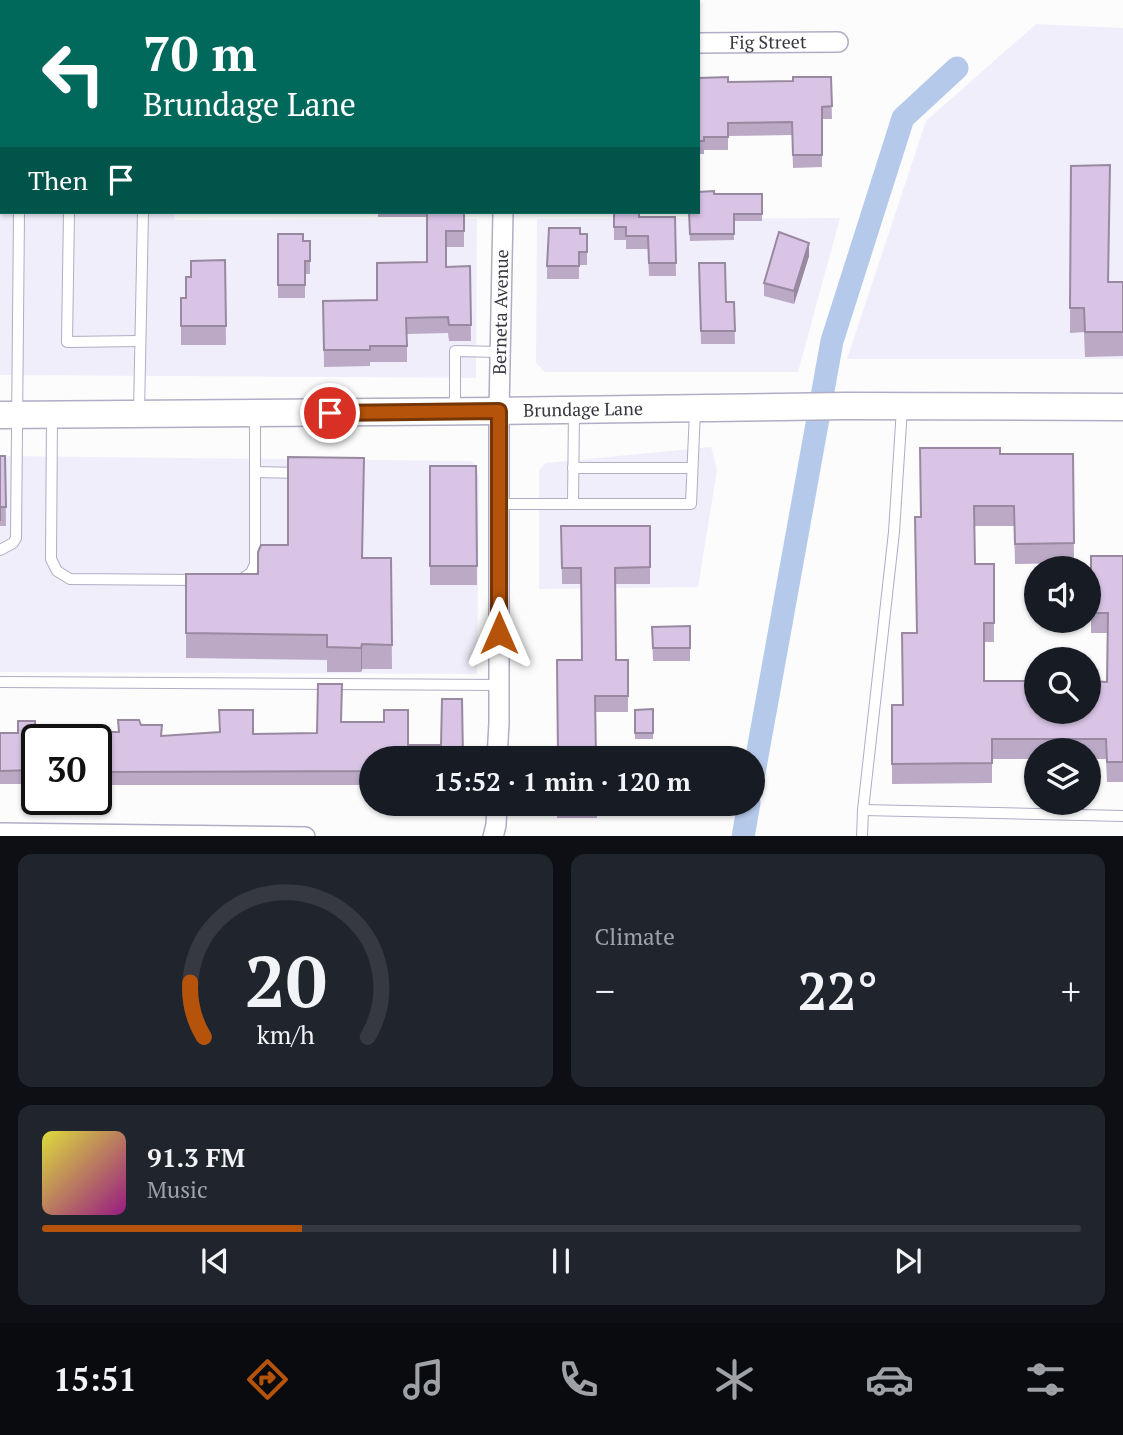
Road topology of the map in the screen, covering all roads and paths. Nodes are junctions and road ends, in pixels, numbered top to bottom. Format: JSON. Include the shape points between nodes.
{"nodes":[{"id":1,"x":700,"y":43,"type":"edge"},
{"id":2,"x":838,"y":43,"type":"dead end"},
{"id":3,"x":19,"y":214,"type":"edge"},
{"id":4,"x":69,"y":214,"type":"edge"},
{"id":5,"x":144,"y":214,"type":"edge"},
{"id":6,"x":503,"y":214,"type":"edge"},
{"id":7,"x":140,"y":341,"type":"junction"},
{"id":8,"x":500,"y":352,"type":"junction"},
{"id":9,"x":902,"y":406,"type":"junction"},
{"id":10,"x":1123,"y":407,"type":"edge"},
{"id":11,"x":695,"y":409,"type":"junction"},
{"id":12,"x":574,"y":410,"type":"junction"},
{"id":13,"x":499,"y":411,"type":"junction"},
{"id":14,"x":455,"y":412,"type":"junction"},
{"id":15,"x":255,"y":413,"type":"junction"},
{"id":16,"x":139,"y":414,"type":"junction"},
{"id":17,"x":9,"y":415,"type":"edge"},
{"id":18,"x":52,"y":415,"type":"junction"},
{"id":19,"x":573,"y":468,"type":"junction"},
{"id":20,"x":692,"y":468,"type":"junction"},
{"id":21,"x":17,"y":470,"type":"junction"},
{"id":22,"x":255,"y":472,"type":"junction"},
{"id":23,"x":309,"y":472,"type":"edge"},
{"id":24,"x":11,"y":491,"type":"dead end"},
{"id":25,"x":499,"y":504,"type":"junction"},
{"id":26,"x":573,"y":504,"type":"junction"},
{"id":27,"x":10,"y":506,"type":"dead end"},
{"id":28,"x":16,"y":520,"type":"junction"},
{"id":29,"x":0,"y":550,"type":"edge"},
{"id":30,"x":214,"y":580,"type":"edge"},
{"id":31,"x":228,"y":580,"type":"edge"},
{"id":32,"x":0,"y":682,"type":"edge"},
{"id":33,"x":499,"y":685,"type":"junction"},
{"id":34,"x":497,"y":746,"type":"edge"},
{"id":35,"x":863,"y":810,"type":"junction"},
{"id":36,"x":496,"y":816,"type":"edge"},
{"id":37,"x":1123,"y":816,"type":"edge"},
{"id":38,"x":0,"y":833,"type":"edge"},
{"id":39,"x":41,"y":835,"type":"edge"},
{"id":40,"x":182,"y":835,"type":"edge"},
{"id":41,"x":305,"y":836,"type":"edge"},
{"id":42,"x":493,"y":836,"type":"edge"},
{"id":43,"x":862,"y":836,"type":"edge"}],
"edges":[{"from":1,"to":2,"type":"street","name":"Fig Street"},
{"from":3,"to":17,"type":"lane"},
{"from":4,"to":7,"type":"lane","via":[[67,342]]},
{"from":5,"to":7,"type":"lane"},
{"from":6,"to":8,"type":"street","name":"Berneta Avenue"},
{"from":7,"to":16,"type":"lane"},
{"from":8,"to":13,"type":"street","name":"Berneta Avenue"},
{"from":8,"to":14,"type":"lane","via":[[455,351]]},
{"from":9,"to":10,"type":"main road","name":"Brundage Lane"},
{"from":9,"to":11,"type":"main road","name":"Brundage Lane"},
{"from":9,"to":35,"type":"lane","via":[[894,532]]},
{"from":11,"to":12,"type":"main road","name":"Brundage Lane"},
{"from":11,"to":20,"type":"lane"},
{"from":12,"to":13,"type":"main road","name":"Brundage Lane"},
{"from":12,"to":19,"type":"lane"},
{"from":13,"to":14,"type":"main road","name":"Brundage Lane"},
{"from":13,"to":25,"type":"street","name":"Berneta Avenue"},
{"from":14,"to":15,"type":"main road","name":"Brundage Lane"},
{"from":15,"to":16,"type":"main road","name":"Brundage Lane"},
{"from":15,"to":22,"type":"lane"},
{"from":16,"to":18,"type":"main road","name":"Brundage Lane"},
{"from":17,"to":18,"type":"main road","name":"Brundage Lane"},
{"from":17,"to":21,"type":"lane"},
{"from":18,"to":30,"type":"lane","via":[[51,559],[57,571],[70,579]]},
{"from":19,"to":20,"type":"lane"},
{"from":19,"to":26,"type":"lane"},
{"from":20,"to":26,"type":"lane","via":[[691,505]]},
{"from":21,"to":24,"type":"lane","via":[[11,478]]},
{"from":21,"to":28,"type":"lane"},
{"from":22,"to":23,"type":"lane"},
{"from":22,"to":31,"type":"lane","via":[[255,564],[242,580]]},
{"from":25,"to":26,"type":"lane"},
{"from":25,"to":33,"type":"street","name":"Berneta Avenue"},
{"from":27,"to":28,"type":"lane"},
{"from":28,"to":29,"type":"lane","via":[[16,538]]},
{"from":32,"to":33,"type":"lane"},
{"from":33,"to":34,"type":"street","name":"Berneta Avenue"},
{"from":35,"to":37,"type":"lane"},
{"from":35,"to":43,"type":"lane"},
{"from":36,"to":42,"type":"street"},
{"from":38,"to":39,"type":"street"},
{"from":39,"to":40,"type":"street"},
{"from":40,"to":41,"type":"street"}]}
